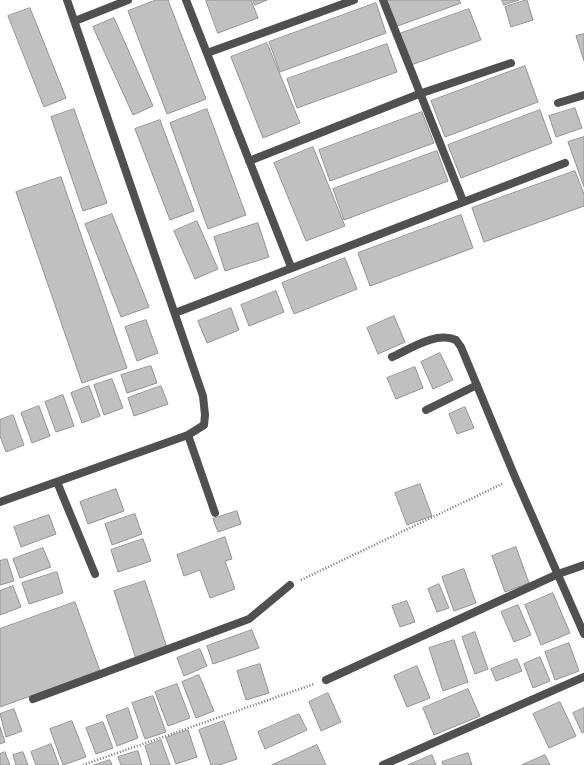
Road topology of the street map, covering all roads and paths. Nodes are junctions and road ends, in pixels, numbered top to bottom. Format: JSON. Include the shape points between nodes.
{"nodes":[{"id":1,"x":67,"y":0,"type":"edge"},
{"id":2,"x":128,"y":0,"type":"edge"},
{"id":3,"x":186,"y":0,"type":"edge"},
{"id":4,"x":354,"y":0,"type":"edge"},
{"id":5,"x":383,"y":0,"type":"edge"},
{"id":6,"x":75,"y":21,"type":"junction"},
{"id":7,"x":207,"y":53,"type":"junction"},
{"id":8,"x":511,"y":63,"type":"dead end"},
{"id":9,"x":419,"y":94,"type":"junction"},
{"id":10,"x":584,"y":95,"type":"edge"},
{"id":11,"x":558,"y":103,"type":"dead end"},
{"id":12,"x":249,"y":161,"type":"junction"},
{"id":13,"x":565,"y":163,"type":"dead end"},
{"id":14,"x":463,"y":201,"type":"junction"},
{"id":15,"x":291,"y":268,"type":"junction"},
{"id":16,"x":175,"y":313,"type":"junction"},
{"id":17,"x":392,"y":357,"type":"dead end"},
{"id":18,"x":477,"y":385,"type":"junction"},
{"id":19,"x":426,"y":410,"type":"dead end"},
{"id":20,"x":188,"y":435,"type":"junction"},
{"id":21,"x":515,"y":478,"type":"junction"},
{"id":22,"x":57,"y":482,"type":"junction"},
{"id":23,"x":0,"y":502,"type":"edge"},
{"id":24,"x":216,"y":513,"type":"dead end"},
{"id":25,"x":584,"y":565,"type":"edge"},
{"id":26,"x":95,"y":574,"type":"dead end"},
{"id":27,"x":558,"y":574,"type":"junction"},
{"id":28,"x":290,"y":585,"type":"joint"},
{"id":29,"x":584,"y":634,"type":"edge"},
{"id":30,"x":584,"y":677,"type":"edge"},
{"id":31,"x":326,"y":680,"type":"joint"},
{"id":32,"x":33,"y":699,"type":"dead end"},
{"id":33,"x":83,"y":765,"type":"edge"},
{"id":34,"x":383,"y":765,"type":"edge"}],
"edges":[{"from":1,"to":6,"type":"street"},
{"from":2,"to":6,"type":"street"},
{"from":3,"to":7,"type":"street"},
{"from":4,"to":7,"type":"street"},
{"from":5,"to":9,"type":"street"},
{"from":6,"to":16,"type":"street"},
{"from":7,"to":12,"type":"street"},
{"from":8,"to":9,"type":"street"},
{"from":9,"to":12,"type":"street"},
{"from":9,"to":14,"type":"street"},
{"from":10,"to":11,"type":"street"},
{"from":12,"to":15,"type":"street"},
{"from":13,"to":14,"type":"street"},
{"from":14,"to":15,"type":"street"},
{"from":15,"to":16,"type":"street"},
{"from":16,"to":20,"type":"street","via":[[203,396],[206,415],[204,425]]},
{"from":17,"to":18,"type":"street","via":[[442,336],[450,337],[461,347]]},
{"from":18,"to":19,"type":"street"},
{"from":18,"to":21,"type":"street"},
{"from":20,"to":22,"type":"street"},
{"from":20,"to":24,"type":"street"},
{"from":21,"to":27,"type":"street"},
{"from":21,"to":28,"type":"path"},
{"from":22,"to":23,"type":"street"},
{"from":22,"to":26,"type":"street"},
{"from":25,"to":27,"type":"street"},
{"from":27,"to":29,"type":"street"},
{"from":27,"to":31,"type":"street"},
{"from":28,"to":32,"type":"street","via":[[249,619]]},
{"from":30,"to":34,"type":"street"},
{"from":31,"to":33,"type":"path"}]}
